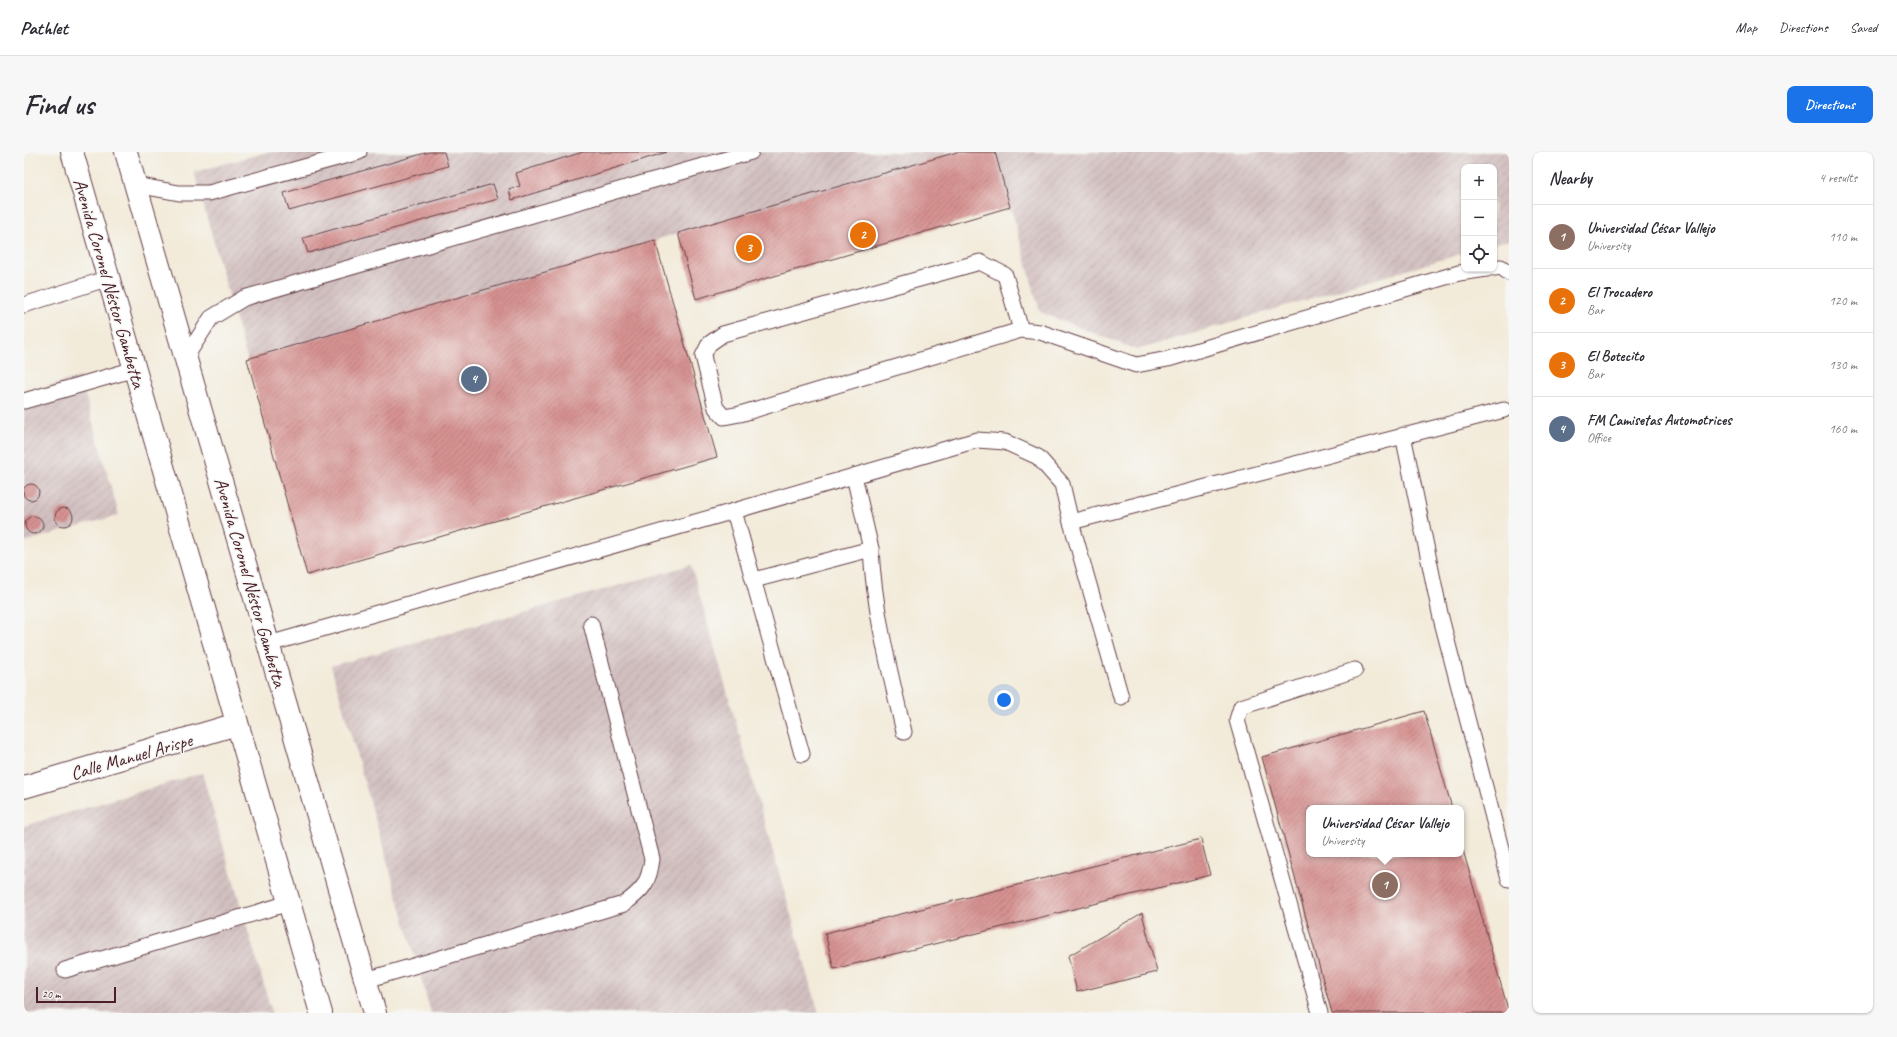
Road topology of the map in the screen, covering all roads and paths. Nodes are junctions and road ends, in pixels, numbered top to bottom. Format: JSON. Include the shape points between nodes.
{"nodes":[{"id":1,"x":72,"y":152,"type":"edge"},
{"id":2,"x":126,"y":152,"type":"edge"},
{"id":3,"x":359,"y":152,"type":"edge"},
{"id":4,"x":751,"y":152,"type":"edge"},
{"id":5,"x":136,"y":184,"type":"junction"},
{"id":6,"x":1497,"y":268,"type":"edge"},
{"id":7,"x":1466,"y":272,"type":"edge"},
{"id":8,"x":1509,"y":273,"type":"edge"},
{"id":9,"x":109,"y":278,"type":"junction"},
{"id":10,"x":24,"y":305,"type":"edge"},
{"id":11,"x":1021,"y":330,"type":"junction"},
{"id":12,"x":186,"y":357,"type":"junction"},
{"id":13,"x":135,"y":370,"type":"junction"},
{"id":14,"x":24,"y":402,"type":"edge"},
{"id":15,"x":1504,"y":410,"type":"dead end"},
{"id":16,"x":1404,"y":436,"type":"junction"},
{"id":17,"x":854,"y":476,"type":"junction"},
{"id":18,"x":734,"y":511,"type":"junction"},
{"id":19,"x":1071,"y":522,"type":"junction"},
{"id":20,"x":871,"y":549,"type":"junction"},
{"id":21,"x":754,"y":580,"type":"junction"},
{"id":22,"x":591,"y":624,"type":"dead end"},
{"id":23,"x":268,"y":644,"type":"junction"},
{"id":24,"x":1355,"y":670,"type":"dead end"},
{"id":25,"x":1120,"y":697,"type":"dead end"},
{"id":26,"x":237,"y":724,"type":"junction"},
{"id":27,"x":904,"y":732,"type":"dead end"},
{"id":28,"x":802,"y":754,"type":"dead end"},
{"id":29,"x":24,"y":787,"type":"edge"},
{"id":30,"x":1509,"y":879,"type":"edge"},
{"id":31,"x":289,"y":903,"type":"junction"},
{"id":32,"x":65,"y":970,"type":"dead end"},
{"id":33,"x":366,"y":980,"type":"junction"},
{"id":34,"x":320,"y":1013,"type":"edge"},
{"id":35,"x":375,"y":1013,"type":"edge"},
{"id":36,"x":1320,"y":1013,"type":"edge"}],
"edges":[{"from":1,"to":9,"type":"main road","name":"Avenida Coronel Néstor Gambetta"},
{"from":2,"to":5,"type":"main road","name":"Avenida Coronel Néstor Gambetta"},
{"from":3,"to":5,"type":"lane","via":[[210,193],[179,193]]},
{"from":4,"to":12,"type":"lane","via":[[244,298],[211,318]]},
{"from":5,"to":12,"type":"main road","name":"Avenida Coronel Néstor Gambetta"},
{"from":6,"to":8,"type":"lane","via":[[1501,267]]},
{"from":7,"to":11,"type":"lane","via":[[1168,359],[1136,365],[1040,332]]},
{"from":9,"to":10,"type":"lane"},
{"from":9,"to":13,"type":"main road","name":"Avenida Coronel Néstor Gambetta"},
{"from":11,"to":11,"type":"lane","via":[[1005,275],[980,262],[723,334],[709,344],[703,356],[716,408],[724,417]]},
{"from":12,"to":23,"type":"main road","name":"Avenida Coronel Néstor Gambetta"},
{"from":13,"to":14,"type":"lane"},
{"from":13,"to":26,"type":"main road","name":"Avenida Coronel Néstor Gambetta"},
{"from":15,"to":16,"type":"lane"},
{"from":16,"to":19,"type":"lane"},
{"from":16,"to":30,"type":"lane","via":[[1441,618]]},
{"from":17,"to":18,"type":"lane"},
{"from":17,"to":19,"type":"lane","via":[[977,440],[1005,442],[1038,457],[1062,484]]},
{"from":17,"to":20,"type":"lane"},
{"from":18,"to":21,"type":"lane"},
{"from":18,"to":23,"type":"lane"},
{"from":19,"to":25,"type":"lane"},
{"from":20,"to":21,"type":"lane"},
{"from":20,"to":27,"type":"lane","via":[[872,575],[888,664]]},
{"from":21,"to":28,"type":"lane"},
{"from":22,"to":33,"type":"lane","via":[[652,859],[649,877],[639,893],[624,904]]},
{"from":23,"to":33,"type":"main road","name":"Avenida Coronel Néstor Gambetta"},
{"from":24,"to":36,"type":"lane","via":[[1241,707],[1237,720]]},
{"from":26,"to":29,"type":"main road","name":"Calle Manuel Arispe"},
{"from":26,"to":31,"type":"main road","name":"Avenida Coronel Néstor Gambetta"},
{"from":31,"to":32,"type":"lane"},
{"from":31,"to":34,"type":"main road","name":"Avenida Coronel Néstor Gambetta"},
{"from":33,"to":35,"type":"main road","name":"Avenida Coronel Néstor Gambetta"}]}
